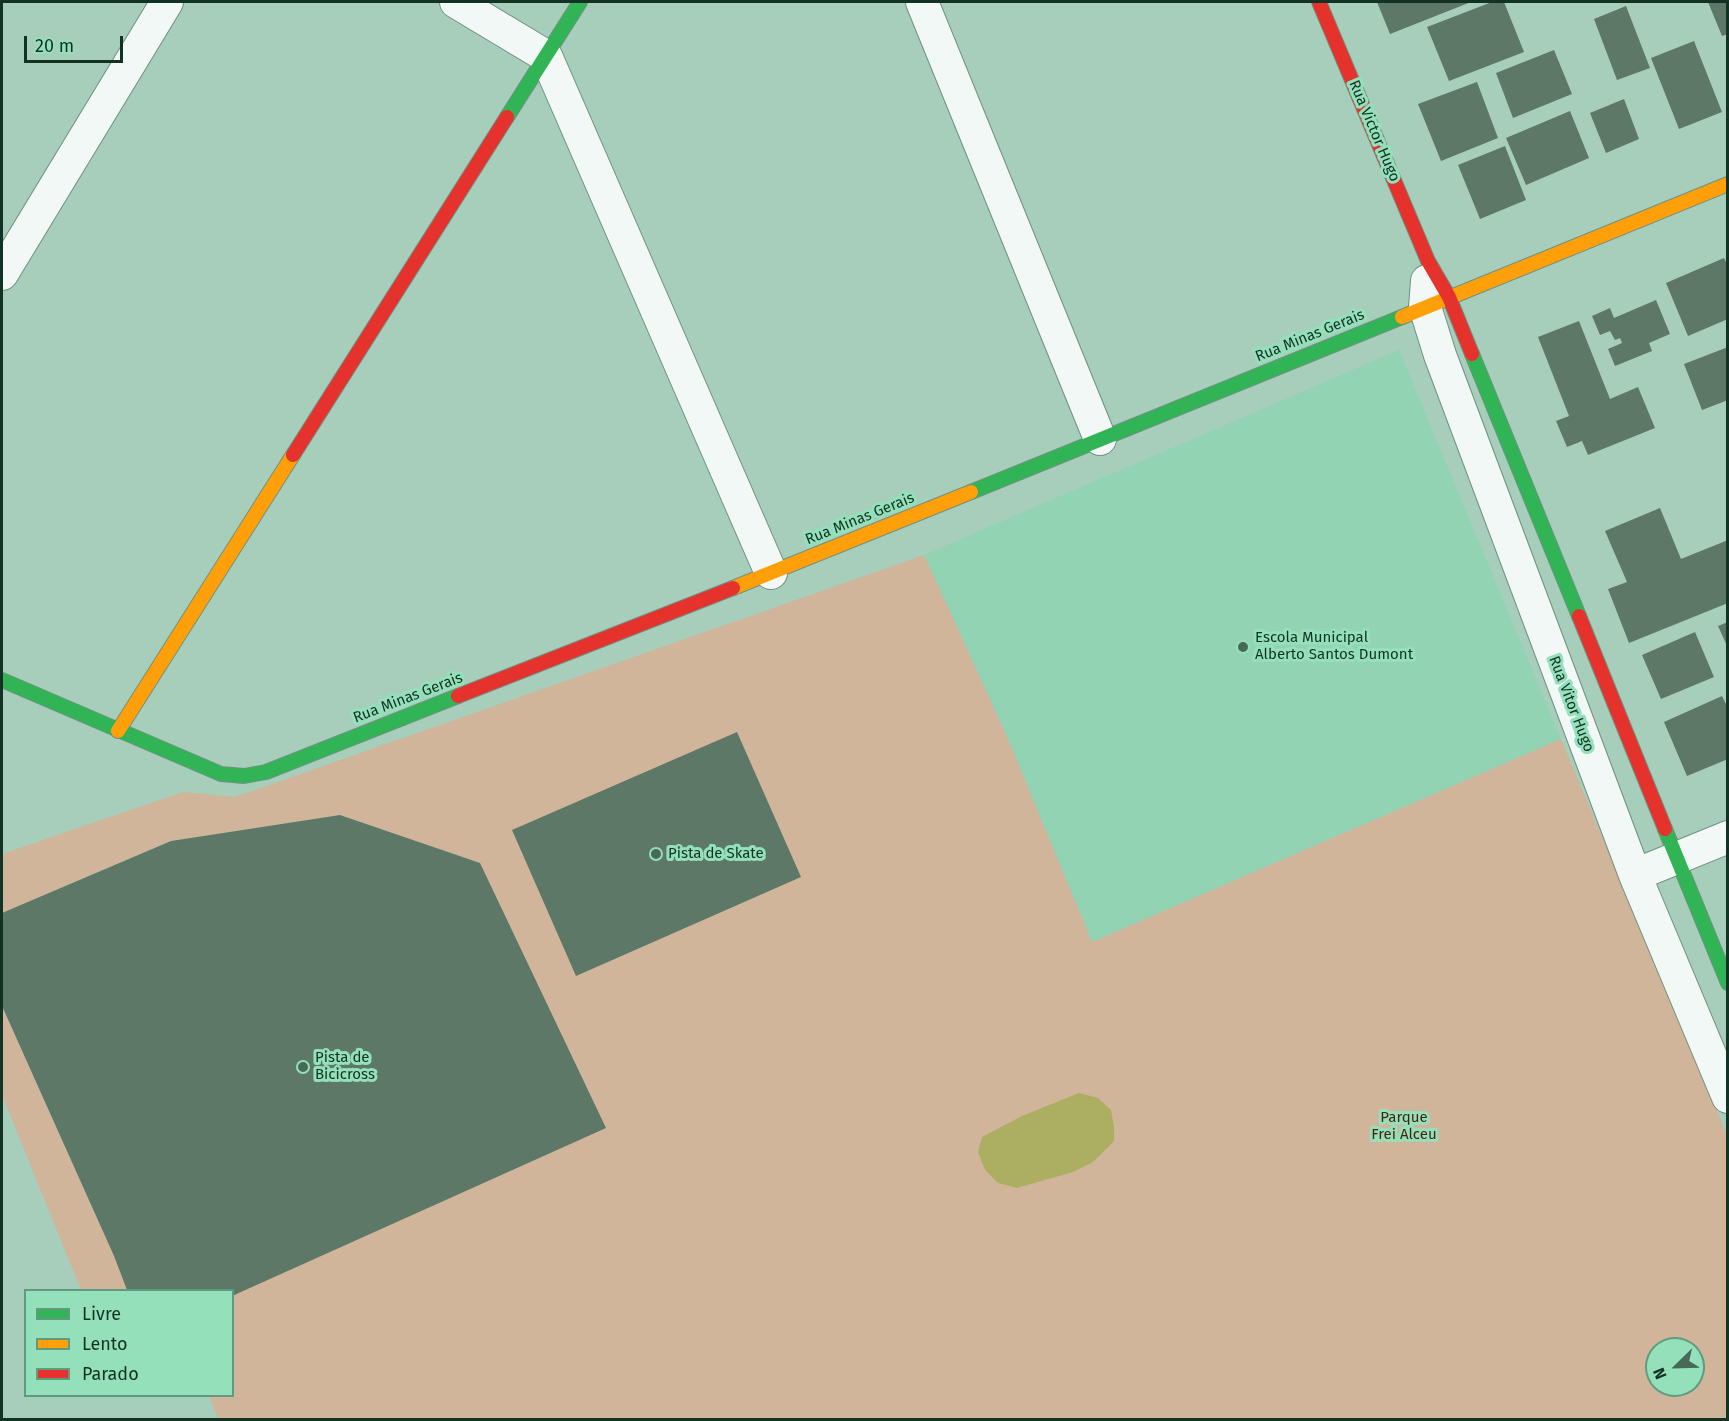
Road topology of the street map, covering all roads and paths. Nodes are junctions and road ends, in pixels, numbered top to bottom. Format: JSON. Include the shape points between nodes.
{"nodes":[{"id":1,"x":167,"y":2,"type":"edge"},
{"id":2,"x":456,"y":2,"type":"edge"},
{"id":3,"x":580,"y":2,"type":"edge"},
{"id":4,"x":922,"y":2,"type":"edge"},
{"id":5,"x":1319,"y":2,"type":"edge"},
{"id":6,"x":546,"y":56,"type":"junction"},
{"id":7,"x":1728,"y":184,"type":"edge"},
{"id":8,"x":1428,"y":261,"type":"joint"},
{"id":9,"x":2,"y":274,"type":"edge"},
{"id":10,"x":1437,"y":302,"type":"junction"},
{"id":11,"x":1100,"y":440,"type":"junction"},
{"id":12,"x":771,"y":573,"type":"junction"},
{"id":13,"x":2,"y":680,"type":"edge"},
{"id":14,"x":118,"y":731,"type":"junction"},
{"id":15,"x":1728,"y":837,"type":"edge"},
{"id":16,"x":1675,"y":858,"type":"junction"},
{"id":17,"x":1635,"y":875,"type":"junction"},
{"id":18,"x":1728,"y":982,"type":"edge"},
{"id":19,"x":1728,"y":1097,"type":"edge"}],
"edges":[{"from":1,"to":9,"type":"street"},
{"from":2,"to":6,"type":"street"},
{"from":3,"to":6,"type":"street"},
{"from":4,"to":11,"type":"street"},
{"from":5,"to":8,"type":"street","name":"Rua Victor Hugo"},
{"from":6,"to":12,"type":"street"},
{"from":6,"to":14,"type":"street"},
{"from":7,"to":10,"type":"street","name":"Rua Minas Gerais"},
{"from":8,"to":10,"type":"street","name":"Rua Victor Hugo"},
{"from":10,"to":11,"type":"street","name":"Rua Minas Gerais"},
{"from":10,"to":16,"type":"street"},
{"from":10,"to":17,"type":"street","name":"Rua Vitor Hugo","via":[[1440,355]]},
{"from":11,"to":12,"type":"street","name":"Rua Minas Gerais"},
{"from":12,"to":14,"type":"street","name":"Rua Minas Gerais","via":[[266,772],[244,776],[221,774]]},
{"from":13,"to":14,"type":"street","name":"Rua Minas Gerais"},
{"from":15,"to":16,"type":"street"},
{"from":16,"to":17,"type":"street"},
{"from":16,"to":18,"type":"street"},
{"from":17,"to":19,"type":"street","name":"Rua Vitor Hugo"}]}
